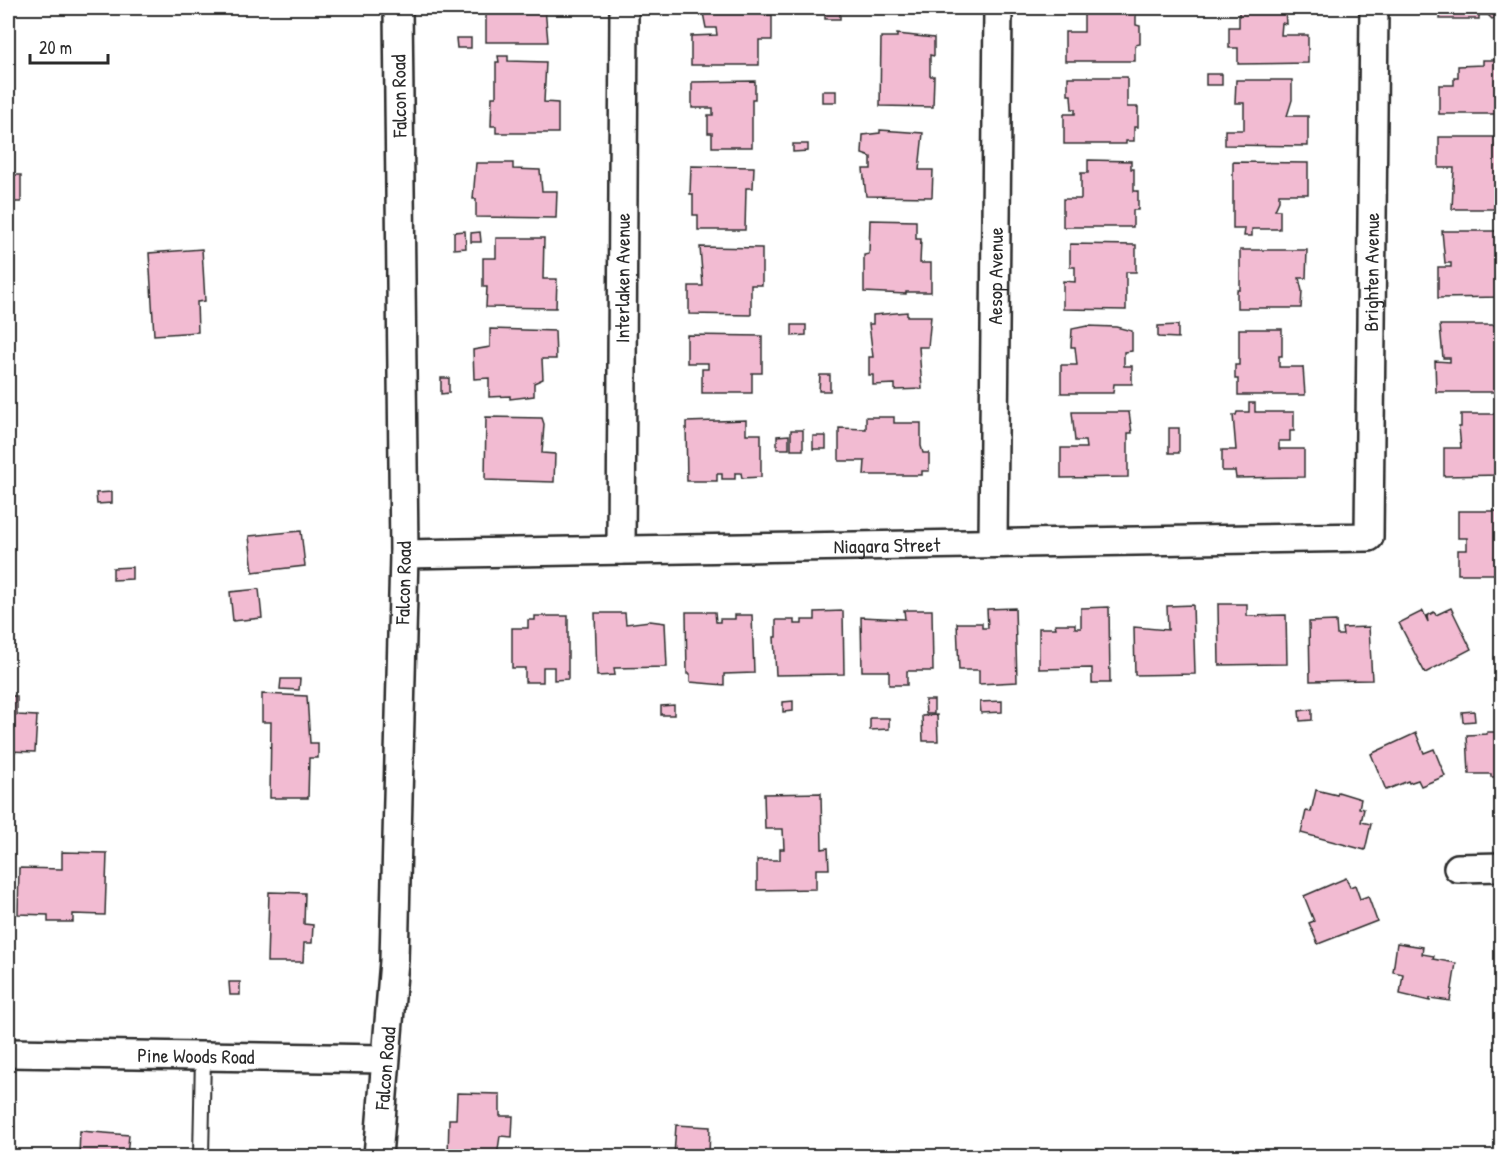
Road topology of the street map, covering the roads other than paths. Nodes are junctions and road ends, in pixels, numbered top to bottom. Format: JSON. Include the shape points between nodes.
{"nodes":[{"id":1,"x":398,"y":8,"type":"edge"},
{"id":2,"x":624,"y":8,"type":"edge"},
{"id":3,"x":998,"y":8,"type":"edge"},
{"id":4,"x":1374,"y":8,"type":"edge"},
{"id":5,"x":1369,"y":537,"type":"joint"},
{"id":6,"x":993,"y":543,"type":"junction"},
{"id":7,"x":621,"y":550,"type":"junction"},
{"id":8,"x":404,"y":554,"type":"junction"},
{"id":9,"x":1502,"y":867,"type":"edge"},
{"id":10,"x":1458,"y":868,"type":"dead end"},
{"id":11,"x":8,"y":1053,"type":"edge"},
{"id":12,"x":203,"y":1056,"type":"junction"},
{"id":13,"x":384,"y":1059,"type":"junction"},
{"id":14,"x":201,"y":1156,"type":"edge"},
{"id":15,"x":378,"y":1156,"type":"edge"}],
"edges":[{"from":1,"to":8,"type":"street","name":"Falcon Road"},
{"from":2,"to":7,"type":"street","name":"Interlaken Avenue"},
{"from":3,"to":6,"type":"street","name":"Aesop Avenue"},
{"from":4,"to":5,"type":"street","name":"Brighten Avenue"},
{"from":5,"to":6,"type":"street","name":"Niagara Street"},
{"from":6,"to":7,"type":"street","name":"Niagara Street"},
{"from":7,"to":8,"type":"street","name":"Niagara Street"},
{"from":8,"to":13,"type":"street","name":"Falcon Road","via":[[396,905]]},
{"from":9,"to":10,"type":"street"},
{"from":11,"to":12,"type":"street","name":"Pine Woods Road"},
{"from":12,"to":13,"type":"street","name":"Pine Woods Road"},
{"from":12,"to":14,"type":"lane"},
{"from":13,"to":15,"type":"street","name":"Falcon Road"}]}
